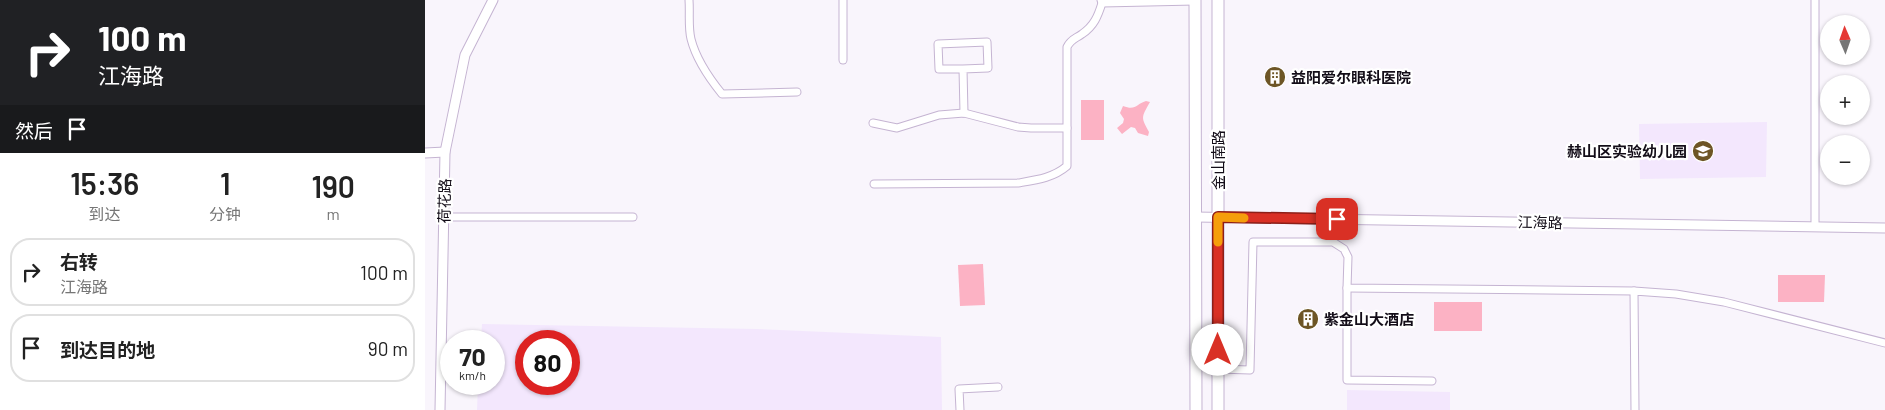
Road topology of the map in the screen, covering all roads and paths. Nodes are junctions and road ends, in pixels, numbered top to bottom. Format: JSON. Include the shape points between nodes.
{"nodes":[{"id":1,"x":493,"y":0,"type":"edge"},
{"id":2,"x":689,"y":0,"type":"edge"},
{"id":3,"x":843,"y":0,"type":"edge"},
{"id":4,"x":1218,"y":0,"type":"edge"},
{"id":5,"x":1815,"y":0,"type":"edge"},
{"id":6,"x":1195,"y":1,"type":"edge"},
{"id":7,"x":1102,"y":2,"type":"edge"},
{"id":8,"x":843,"y":60,"type":"dead end"},
{"id":9,"x":963,"y":69,"type":"junction"},
{"id":10,"x":797,"y":92,"type":"dead end"},
{"id":11,"x":964,"y":113,"type":"junction"},
{"id":12,"x":873,"y":123,"type":"dead end"},
{"id":13,"x":1067,"y":128,"type":"junction"},
{"id":14,"x":445,"y":152,"type":"junction"},
{"id":15,"x":425,"y":153,"type":"edge"},
{"id":16,"x":874,"y":184,"type":"dead end"},
{"id":17,"x":444,"y":217,"type":"junction"},
{"id":18,"x":633,"y":217,"type":"dead end"},
{"id":19,"x":1195,"y":217,"type":"junction"},
{"id":20,"x":1218,"y":217,"type":"junction"},
{"id":21,"x":1815,"y":227,"type":"junction"},
{"id":22,"x":1885,"y":228,"type":"edge"},
{"id":23,"x":1347,"y":288,"type":"junction"},
{"id":24,"x":1634,"y":291,"type":"junction"},
{"id":25,"x":1885,"y":343,"type":"edge"},
{"id":26,"x":1218,"y":370,"type":"junction"},
{"id":27,"x":1432,"y":381,"type":"dead end"},
{"id":28,"x":998,"y":387,"type":"dead end"},
{"id":29,"x":440,"y":410,"type":"edge"},
{"id":30,"x":960,"y":410,"type":"edge"},
{"id":31,"x":1196,"y":410,"type":"edge"},
{"id":32,"x":1218,"y":410,"type":"edge"},
{"id":33,"x":1635,"y":410,"type":"edge"}],
"edges":[{"from":1,"to":14,"type":"street","name":"荷花路","via":[[465,55]]},
{"from":2,"to":10,"type":"street","via":[[691,38],[697,55],[722,94]]},
{"from":3,"to":8,"type":"street"},
{"from":4,"to":20,"type":"highway","name":"金山南路"},
{"from":5,"to":21,"type":"street"},
{"from":6,"to":7,"type":"street"},
{"from":6,"to":19,"type":"highway","name":"金山南路"},
{"from":7,"to":13,"type":"street","via":[[1098,17],[1090,28],[1072,39],[1067,47]]},
{"from":9,"to":9,"type":"street","via":[[988,68],[987,42],[938,44],[939,69]]},
{"from":9,"to":11,"type":"street"},
{"from":11,"to":12,"type":"street","via":[[939,115],[897,128]]},
{"from":11,"to":13,"type":"street","via":[[1025,128]]},
{"from":13,"to":16,"type":"street","via":[[1067,166],[1059,173],[1040,179],[1018,183]]},
{"from":14,"to":15,"type":"street"},
{"from":14,"to":17,"type":"street","name":"荷花路"},
{"from":17,"to":18,"type":"street"},
{"from":17,"to":29,"type":"street","name":"荷花路"},
{"from":19,"to":20,"type":"street","name":"江海路"},
{"from":19,"to":31,"type":"highway","name":"金山南路"},
{"from":20,"to":21,"type":"street","name":"江海路"},
{"from":20,"to":26,"type":"highway","name":"金山南路"},
{"from":21,"to":22,"type":"street","name":"江海路"},
{"from":23,"to":24,"type":"street"},
{"from":23,"to":26,"type":"street","via":[[1348,257],[1333,242],[1253,242],[1250,370]]},
{"from":23,"to":27,"type":"street","via":[[1347,380]]},
{"from":24,"to":25,"type":"street","via":[[1724,302]]},
{"from":24,"to":33,"type":"street"},
{"from":26,"to":32,"type":"highway","name":"金山南路"},
{"from":28,"to":30,"type":"street","via":[[959,389]]}]}
